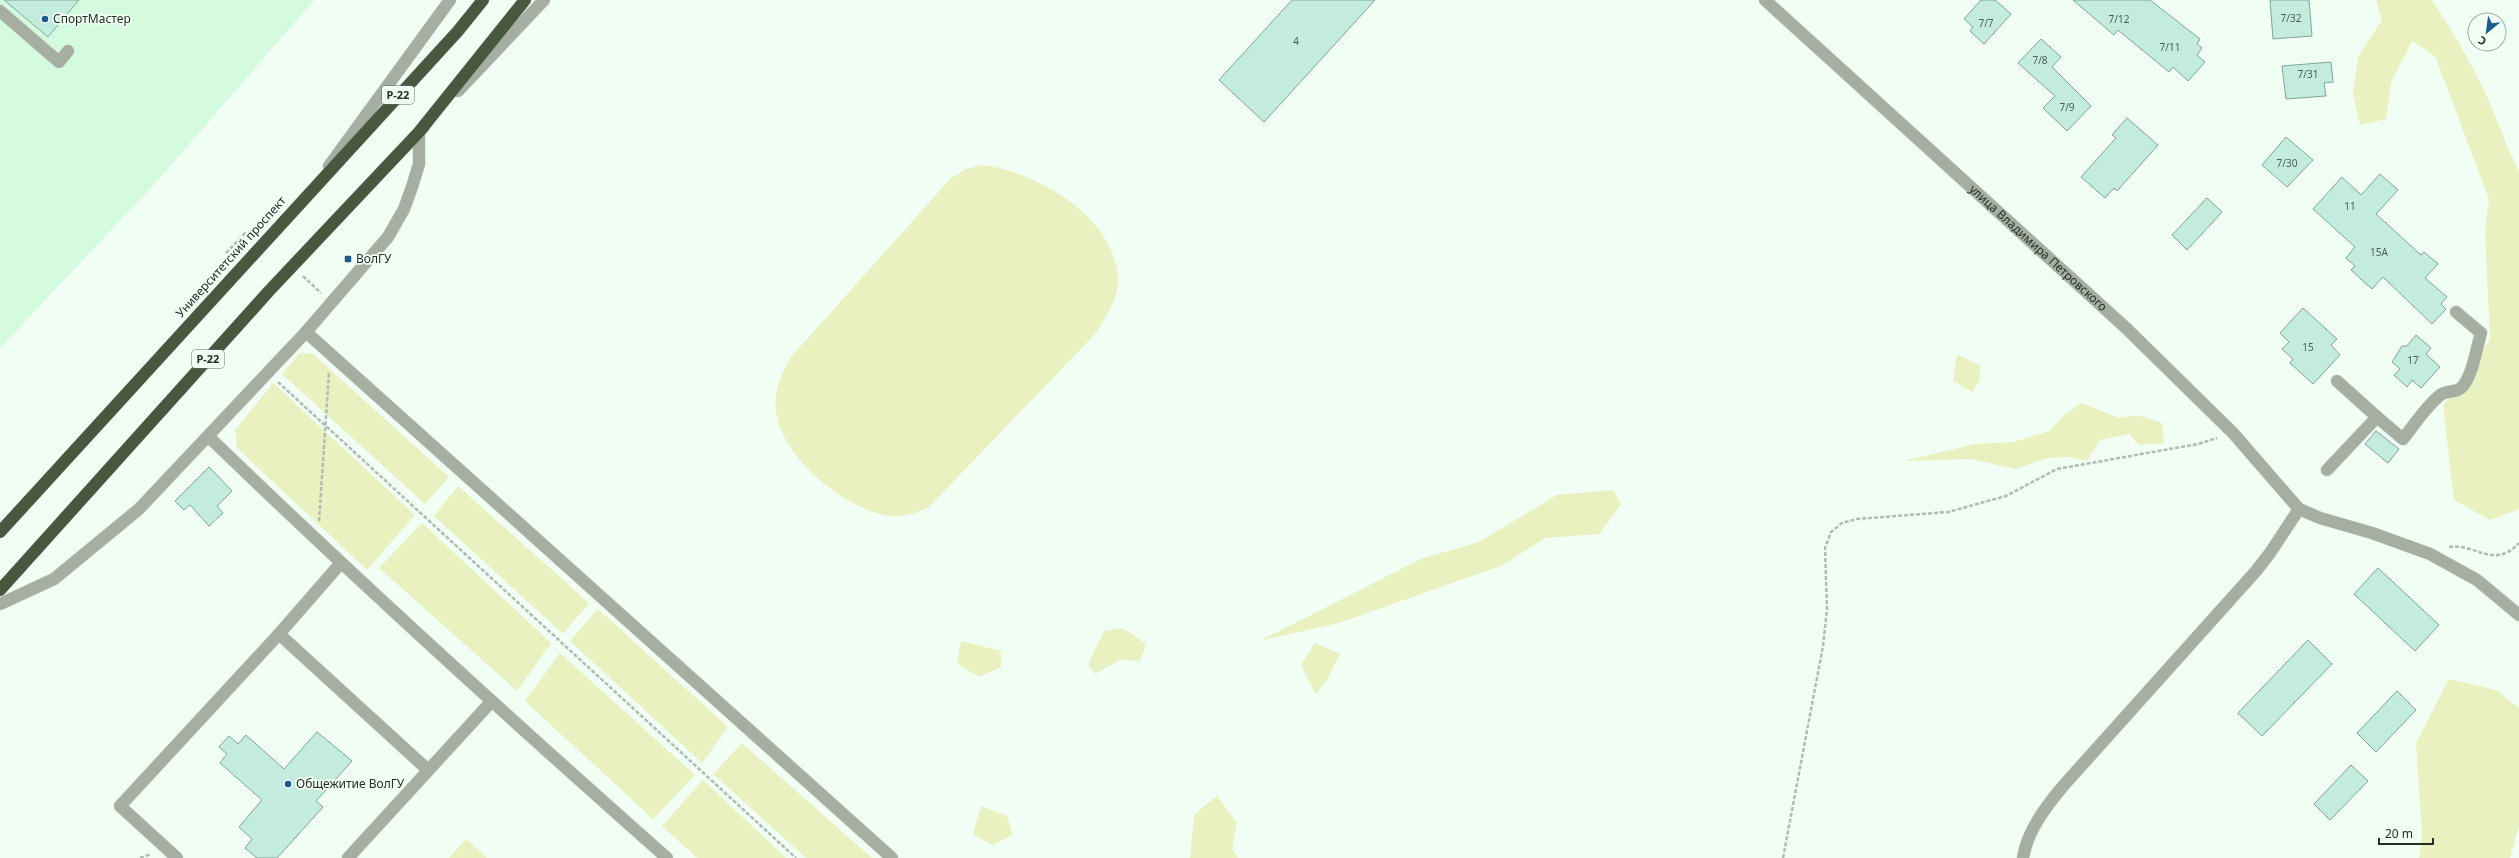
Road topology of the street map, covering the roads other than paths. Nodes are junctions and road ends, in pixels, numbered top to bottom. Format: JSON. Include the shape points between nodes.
{"nodes":[{"id":1,"x":450,"y":0,"type":"edge"},
{"id":2,"x":483,"y":0,"type":"edge"},
{"id":3,"x":525,"y":0,"type":"edge"},
{"id":4,"x":544,"y":0,"type":"edge"},
{"id":5,"x":1764,"y":0,"type":"edge"},
{"id":6,"x":0,"y":11,"type":"edge"},
{"id":7,"x":68,"y":51,"type":"dead end"},
{"id":8,"x":419,"y":132,"type":"junction"},
{"id":9,"x":312,"y":189,"type":"junction"},
{"id":10,"x":2456,"y":312,"type":"dead end"},
{"id":11,"x":306,"y":332,"type":"junction"},
{"id":12,"x":2337,"y":381,"type":"dead end"},
{"id":13,"x":2377,"y":417,"type":"junction"},
{"id":14,"x":209,"y":437,"type":"junction"},
{"id":15,"x":2327,"y":470,"type":"dead end"},
{"id":16,"x":2299,"y":509,"type":"junction"},
{"id":17,"x":1,"y":530,"type":"edge"},
{"id":18,"x":340,"y":564,"type":"junction"},
{"id":19,"x":0,"y":590,"type":"edge"},
{"id":20,"x":0,"y":604,"type":"edge"},
{"id":21,"x":2519,"y":616,"type":"edge"},
{"id":22,"x":279,"y":634,"type":"junction"},
{"id":23,"x":491,"y":702,"type":"junction"},
{"id":24,"x":428,"y":770,"type":"junction"},
{"id":25,"x":177,"y":858,"type":"edge"},
{"id":26,"x":348,"y":858,"type":"edge"},
{"id":27,"x":667,"y":858,"type":"edge"},
{"id":28,"x":892,"y":858,"type":"edge"},
{"id":29,"x":2023,"y":858,"type":"edge"}],
"edges":[{"from":1,"to":9,"type":"street"},
{"from":2,"to":9,"type":"highway","name":"Университетский проспект","number":"Р-22","via":[[458,31]]},
{"from":3,"to":8,"type":"highway","number":"Р-22"},
{"from":4,"to":8,"type":"street","number":"Р-22"},
{"from":5,"to":16,"type":"street","name":"улица Владимира Петровского","via":[[2126,328],[2233,433]]},
{"from":6,"to":7,"type":"street","via":[[59,62]]},
{"from":8,"to":11,"type":"street","via":[[418,164],[404,209],[391,232]]},
{"from":8,"to":19,"type":"highway","number":"Р-22","via":[[269,291]]},
{"from":9,"to":17,"type":"highway","name":"Университетский проспект","number":"Р-22"},
{"from":10,"to":13,"type":"street","via":[[2481,333],[2467,381],[2462,388],[2439,395],[2403,439]]},
{"from":11,"to":14,"type":"street"},
{"from":11,"to":28,"type":"street"},
{"from":12,"to":13,"type":"street"},
{"from":13,"to":15,"type":"street"},
{"from":14,"to":18,"type":"street"},
{"from":14,"to":20,"type":"street","via":[[139,509],[54,579]]},
{"from":16,"to":21,"type":"street","via":[[2430,554],[2477,580]]},
{"from":16,"to":29,"type":"street","via":[[2270,554],[2064,785],[2036,826]]},
{"from":18,"to":22,"type":"street"},
{"from":18,"to":23,"type":"street"},
{"from":22,"to":24,"type":"street"},
{"from":22,"to":25,"type":"street","via":[[120,806]]},
{"from":23,"to":24,"type":"street"},
{"from":23,"to":27,"type":"street"},
{"from":24,"to":26,"type":"street"}]}
